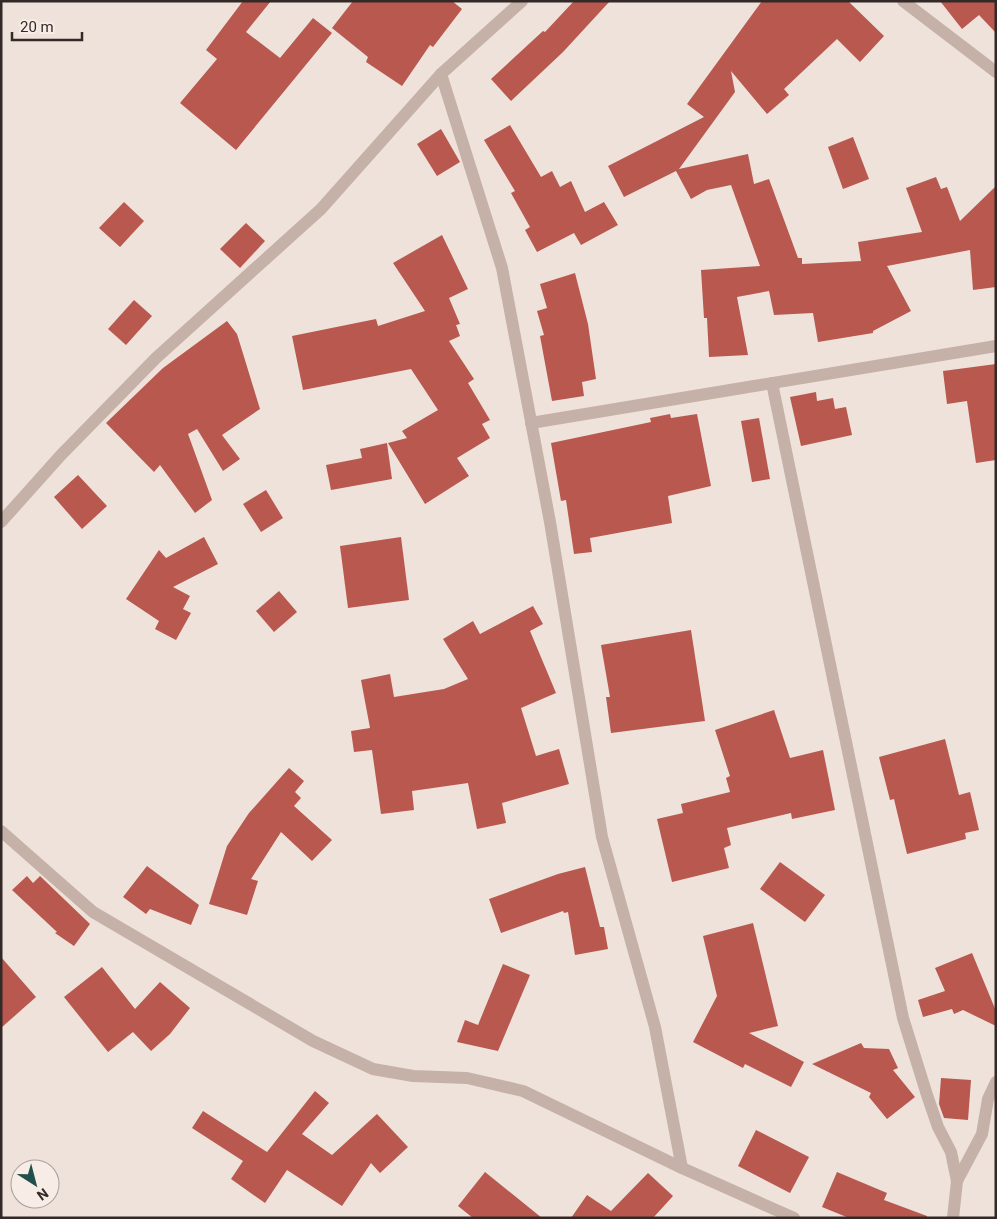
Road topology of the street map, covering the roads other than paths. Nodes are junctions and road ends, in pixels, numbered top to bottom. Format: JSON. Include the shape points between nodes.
{"nodes":[{"id":1,"x":522,"y":1,"type":"edge"},
{"id":2,"x":903,"y":1,"type":"edge"},
{"id":3,"x":996,"y":72,"type":"edge"},
{"id":4,"x":442,"y":74,"type":"junction"},
{"id":5,"x":996,"y":346,"type":"edge"},
{"id":6,"x":772,"y":383,"type":"junction"},
{"id":7,"x":531,"y":423,"type":"junction"},
{"id":8,"x":1,"y":522,"type":"edge"},
{"id":9,"x":1,"y":831,"type":"edge"},
{"id":10,"x":996,"y":1082,"type":"edge"},
{"id":11,"x":682,"y":1168,"type":"junction"},
{"id":12,"x":957,"y":1182,"type":"junction"},
{"id":13,"x":794,"y":1218,"type":"edge"},
{"id":14,"x":953,"y":1218,"type":"edge"}],
"edges":[{"from":1,"to":4,"type":"street"},
{"from":2,"to":3,"type":"street"},
{"from":4,"to":7,"type":"street","via":[[502,268]]},
{"from":4,"to":8,"type":"street","via":[[321,209],[156,358]]},
{"from":5,"to":6,"type":"street"},
{"from":6,"to":7,"type":"street"},
{"from":6,"to":12,"type":"street","via":[[903,1018],[938,1127],[952,1152]]},
{"from":7,"to":11,"type":"street","via":[[602,837],[655,1027]]},
{"from":9,"to":11,"type":"street","via":[[93,912],[313,1041],[373,1069],[413,1076],[467,1078],[523,1091]]},
{"from":10,"to":12,"type":"street","via":[[988,1099],[982,1134]]},
{"from":11,"to":13,"type":"street"},
{"from":12,"to":14,"type":"street"}]}
